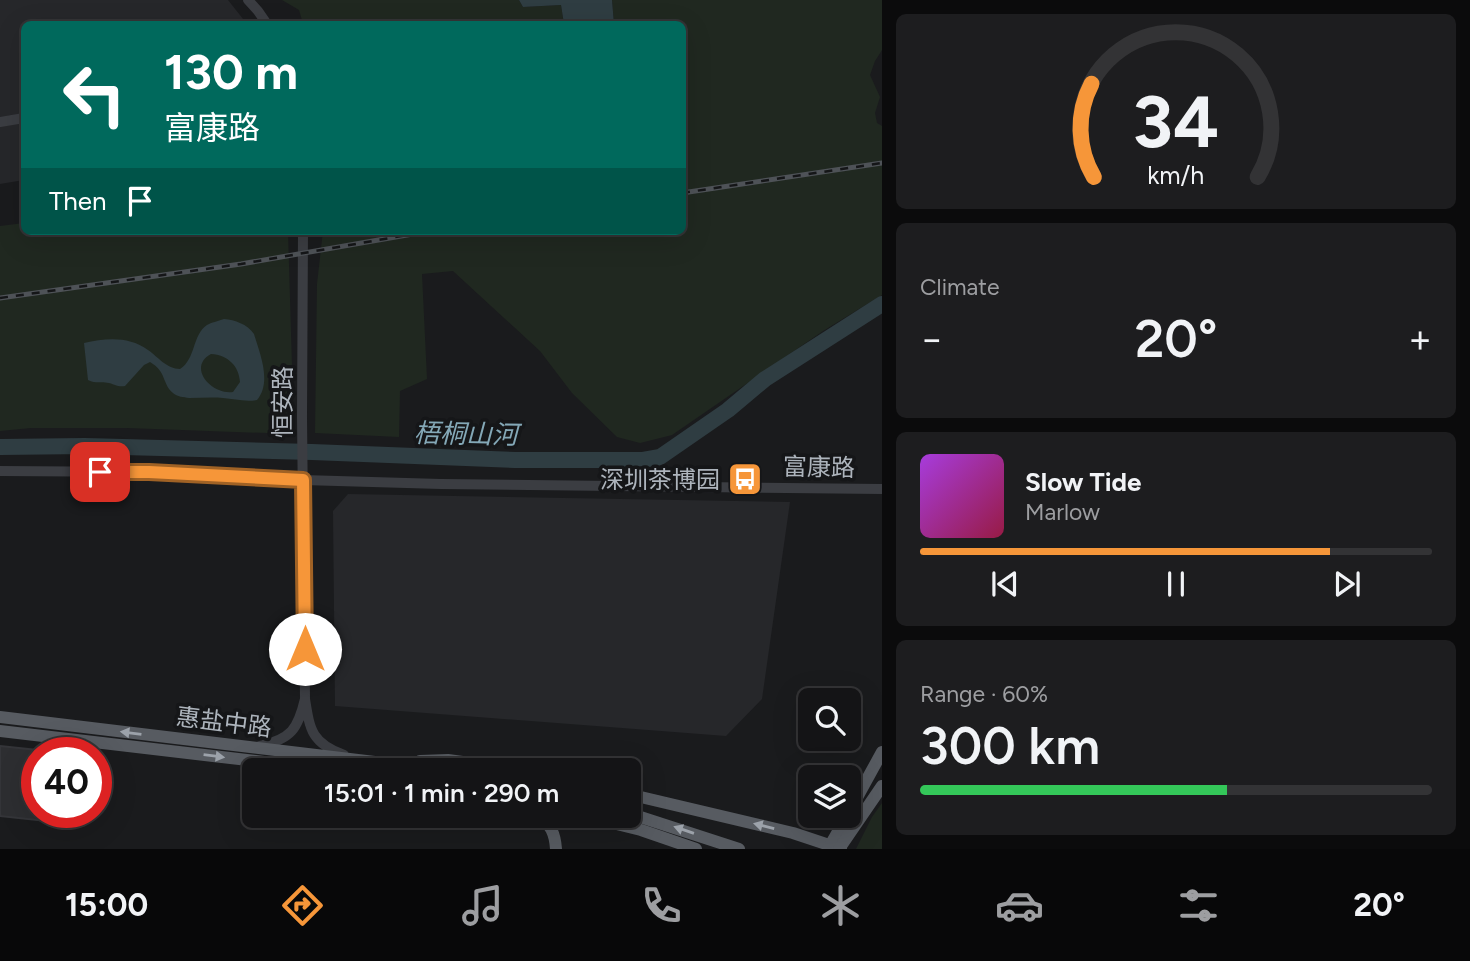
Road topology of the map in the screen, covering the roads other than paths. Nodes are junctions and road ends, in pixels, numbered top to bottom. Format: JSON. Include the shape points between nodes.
{"nodes":[{"id":1,"x":247,"y":0,"type":"edge"},
{"id":2,"x":265,"y":21,"type":"edge"},
{"id":3,"x":21,"y":118,"type":"edge"},
{"id":4,"x":0,"y":122,"type":"edge"},
{"id":5,"x":303,"y":235,"type":"edge"},
{"id":6,"x":0,"y":471,"type":"edge"},
{"id":7,"x":303,"y":480,"type":"junction"},
{"id":8,"x":882,"y":489,"type":"edge"},
{"id":9,"x":306,"y":699,"type":"junction"},
{"id":10,"x":0,"y":717,"type":"edge"},
{"id":11,"x":0,"y":731,"type":"edge"},
{"id":12,"x":254,"y":747,"type":"junction"},
{"id":13,"x":882,"y":752,"type":"edge"},
{"id":14,"x":345,"y":758,"type":"edge"},
{"id":15,"x":351,"y":758,"type":"edge"},
{"id":16,"x":242,"y":759,"type":"edge"},
{"id":17,"x":882,"y":786,"type":"edge"},
{"id":18,"x":861,"y":790,"type":"edge"},
{"id":19,"x":641,"y":797,"type":"edge"},
{"id":20,"x":641,"y":817,"type":"edge"},
{"id":21,"x":551,"y":828,"type":"edge"},
{"id":22,"x":633,"y":828,"type":"edge"},
{"id":23,"x":843,"y":828,"type":"edge"},
{"id":24,"x":835,"y":848,"type":"edge"},
{"id":25,"x":556,"y":849,"type":"edge"},
{"id":26,"x":696,"y":849,"type":"edge"},
{"id":27,"x":739,"y":849,"type":"edge"}],
"edges":[{"from":1,"to":2,"type":"street"},
{"from":3,"to":4,"type":"street"},
{"from":5,"to":7,"type":"street","name":"恒安路"},
{"from":6,"to":7,"type":"street","name":"富康路"},
{"from":7,"to":8,"type":"street","name":"富康路"},
{"from":7,"to":9,"type":"street","name":"恒安路"},
{"from":9,"to":12,"type":"street","via":[[289,734],[276,743]]},
{"from":9,"to":15,"type":"street","via":[[308,720],[321,744]]},
{"from":12,"to":10,"type":"main road","name":"惠盐中路","one_way":true},
{"from":11,"to":16,"type":"main road","name":"惠盐中路","one_way":true},
{"from":12,"to":14,"type":"main road","name":"惠盐中路"},
{"from":13,"to":18,"type":"main road"},
{"from":17,"to":24,"type":"main road"},
{"from":24,"to":19,"type":"main road","one_way":true,"via":[[793,833]]},
{"from":27,"to":20,"type":"main road","one_way":true},
{"from":21,"to":25,"type":"main road"},
{"from":22,"to":26,"type":"main road"},
{"from":23,"to":24,"type":"main road"}]}
